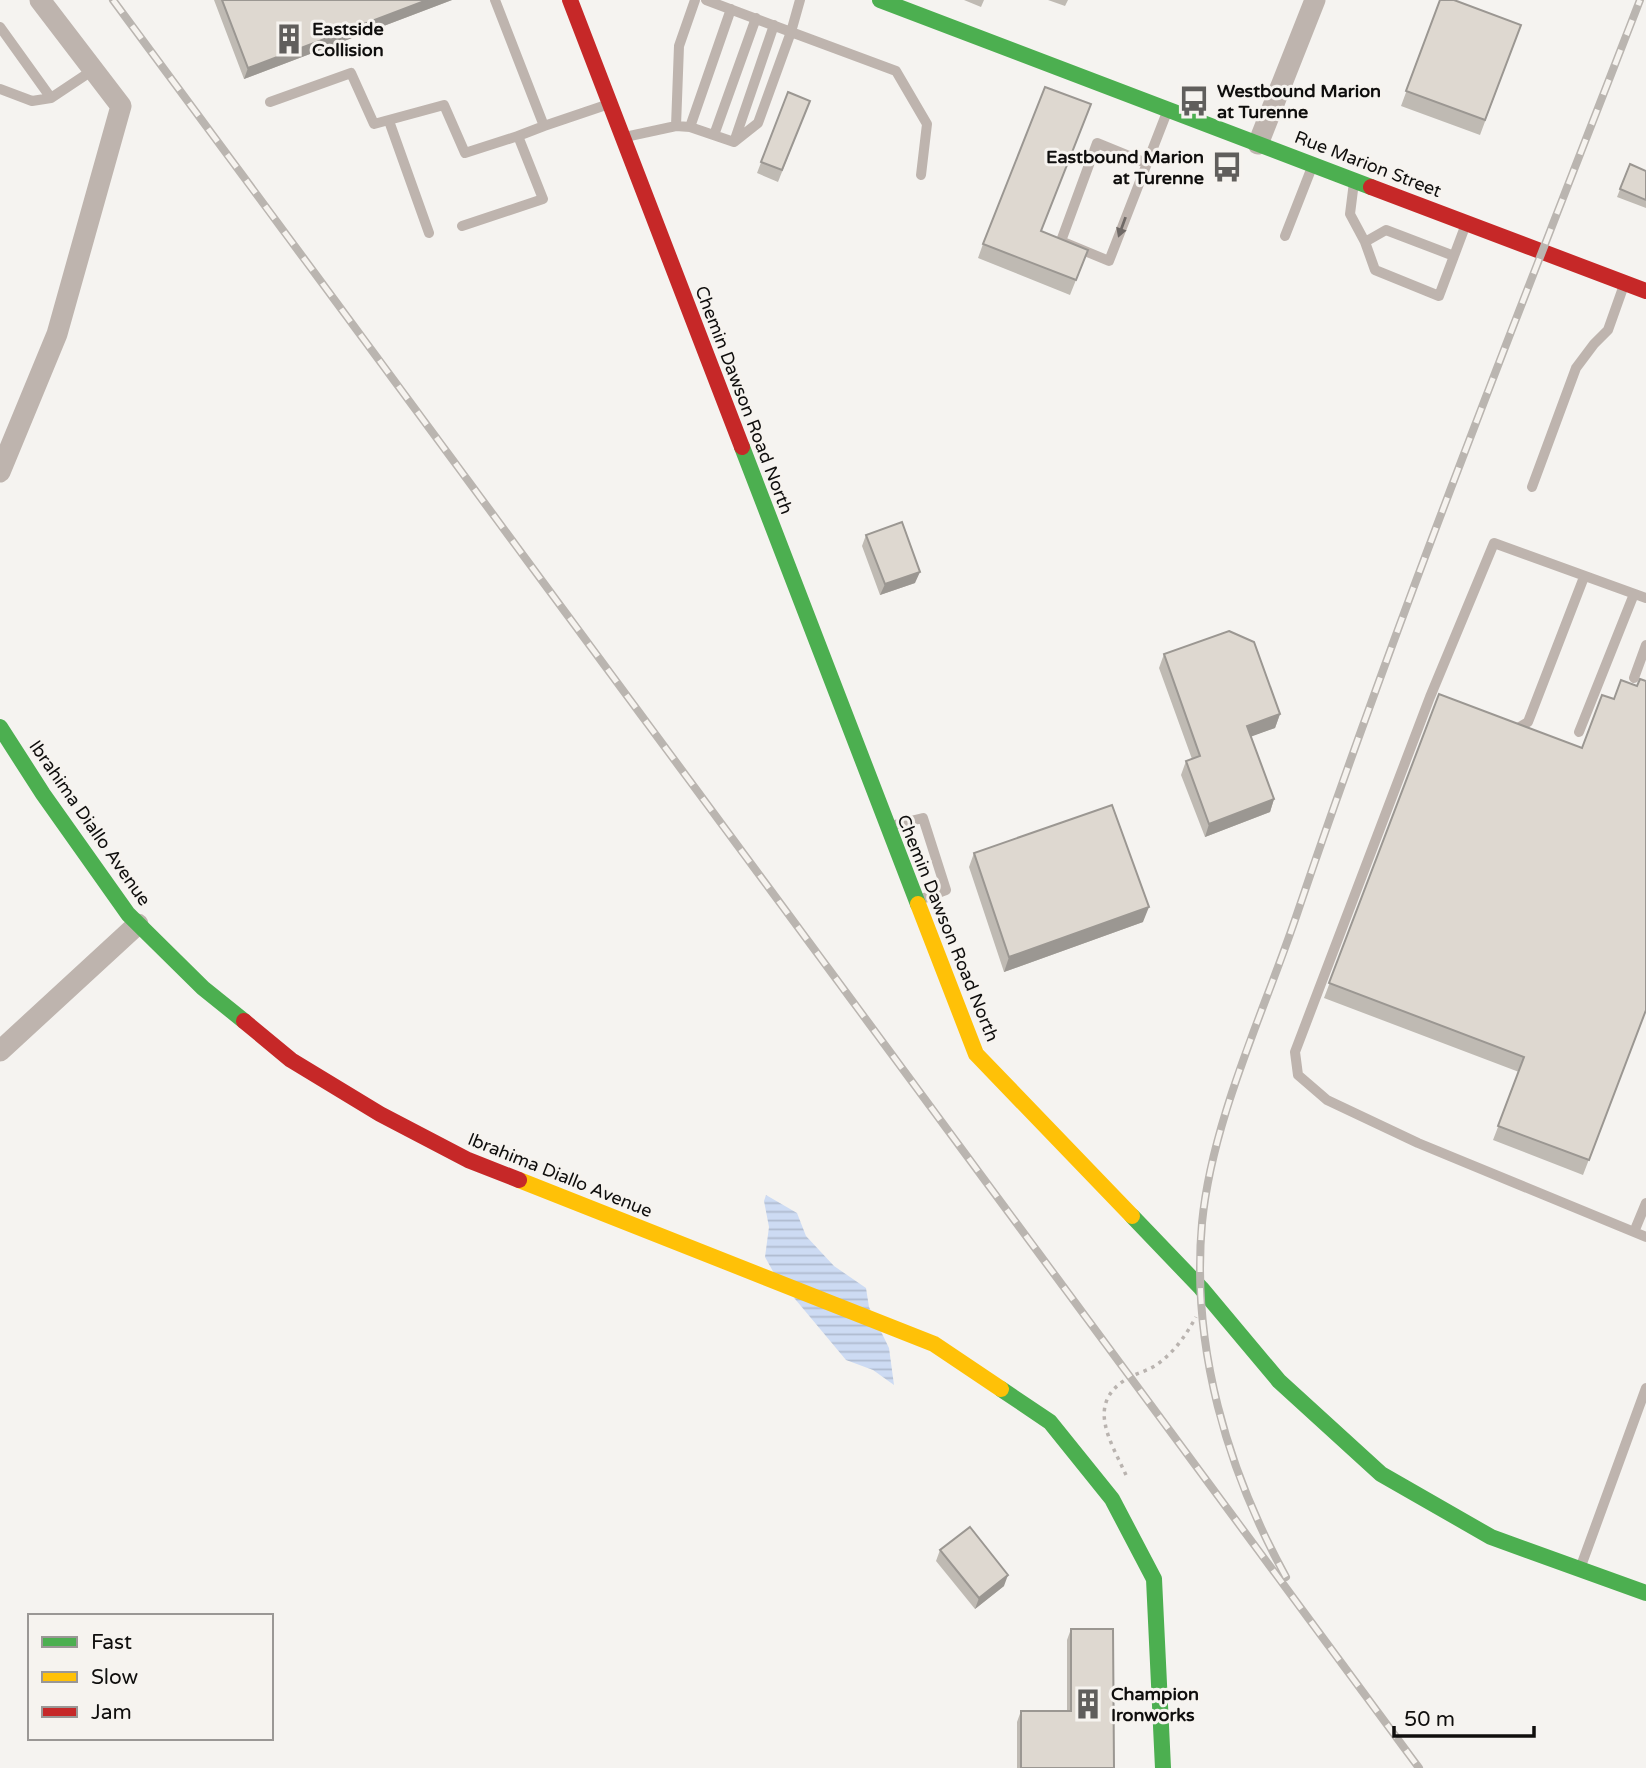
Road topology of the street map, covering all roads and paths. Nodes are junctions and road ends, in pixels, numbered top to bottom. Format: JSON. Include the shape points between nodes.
{"nodes":[{"id":1,"x":40,"y":0,"type":"edge"},
{"id":2,"x":495,"y":0,"type":"edge"},
{"id":3,"x":569,"y":0,"type":"edge"},
{"id":4,"x":695,"y":0,"type":"edge"},
{"id":5,"x":706,"y":0,"type":"edge"},
{"id":6,"x":800,"y":0,"type":"edge"},
{"id":7,"x":880,"y":0,"type":"edge"},
{"id":8,"x":1315,"y":0,"type":"edge"},
{"id":9,"x":904,"y":4,"type":"edge"},
{"id":10,"x":731,"y":9,"type":"junction"},
{"id":11,"x":756,"y":18,"type":"junction"},
{"id":12,"x":774,"y":25,"type":"junction"},
{"id":13,"x":0,"y":27,"type":"edge"},
{"id":14,"x":791,"y":32,"type":"junction"},
{"id":15,"x":93,"y":70,"type":"junction"},
{"id":16,"x":0,"y":89,"type":"edge"},
{"id":17,"x":51,"y":98,"type":"junction"},
{"id":18,"x":270,"y":102,"type":"dead end"},
{"id":19,"x":609,"y":103,"type":"junction"},
{"id":20,"x":1168,"y":109,"type":"junction"},
{"id":21,"x":388,"y":121,"type":"junction"},
{"id":22,"x":544,"y":126,"type":"junction"},
{"id":23,"x":676,"y":126,"type":"junction"},
{"id":24,"x":690,"y":127,"type":"junction"},
{"id":25,"x":714,"y":135,"type":"junction"},
{"id":26,"x":518,"y":136,"type":"junction"},
{"id":27,"x":623,"y":138,"type":"junction"},
{"id":28,"x":734,"y":142,"type":"junction"},
{"id":29,"x":1258,"y":144,"type":"junction"},
{"id":30,"x":1146,"y":163,"type":"junction"},
{"id":31,"x":1313,"y":164,"type":"junction"},
{"id":32,"x":921,"y":175,"type":"dead end"},
{"id":33,"x":1354,"y":179,"type":"junction"},
{"id":34,"x":1467,"y":222,"type":"junction"},
{"id":35,"x":462,"y":226,"type":"dead end"},
{"id":36,"x":429,"y":233,"type":"dead end"},
{"id":37,"x":1285,"y":236,"type":"dead end"},
{"id":38,"x":1365,"y":242,"type":"junction"},
{"id":39,"x":1454,"y":256,"type":"junction"},
{"id":40,"x":1625,"y":282,"type":"junction"},
{"id":41,"x":1646,"y":290,"type":"edge"},
{"id":42,"x":0,"y":472,"type":"edge"},
{"id":43,"x":1532,"y":487,"type":"dead end"},
{"id":44,"x":1584,"y":577,"type":"junction"},
{"id":45,"x":1634,"y":594,"type":"junction"},
{"id":46,"x":1646,"y":598,"type":"edge"},
{"id":47,"x":1646,"y":645,"type":"edge"},
{"id":48,"x":1634,"y":678,"type":"dead end"},
{"id":49,"x":1430,"y":698,"type":"junction"},
{"id":50,"x":1442,"y":702,"type":"edge"},
{"id":51,"x":1501,"y":726,"type":"edge"},
{"id":52,"x":0,"y":727,"type":"edge"},
{"id":53,"x":1579,"y":732,"type":"dead end"},
{"id":54,"x":888,"y":827,"type":"junction"},
{"id":55,"x":916,"y":901,"type":"junction"},
{"id":56,"x":138,"y":924,"type":"junction"},
{"id":57,"x":0,"y":1051,"type":"edge"},
{"id":58,"x":1646,"y":1203,"type":"edge"},
{"id":59,"x":1634,"y":1232,"type":"junction"},
{"id":60,"x":1646,"y":1237,"type":"edge"},
{"id":61,"x":1213,"y":1303,"type":"junction"},
{"id":62,"x":1646,"y":1388,"type":"edge"},
{"id":63,"x":1127,"y":1477,"type":"dead end"},
{"id":64,"x":1580,"y":1569,"type":"junction"},
{"id":65,"x":1646,"y":1593,"type":"edge"},
{"id":66,"x":1163,"y":1768,"type":"edge"}],
"edges":[{"from":1,"to":15,"type":"street"},
{"from":2,"to":22,"type":"lane"},
{"from":3,"to":19,"type":"street","name":"Chemin Dawson Road North"},
{"from":4,"to":23,"type":"lane","via":[[679,46]]},
{"from":5,"to":10,"type":"lane"},
{"from":6,"to":14,"type":"lane"},
{"from":7,"to":9,"type":"street","name":"Rue Marion Street"},
{"from":8,"to":29,"type":"street"},
{"from":9,"to":20,"type":"street","name":"Rue Marion Street"},
{"from":10,"to":11,"type":"lane"},
{"from":10,"to":24,"type":"lane"},
{"from":11,"to":12,"type":"lane"},
{"from":11,"to":25,"type":"lane"},
{"from":12,"to":14,"type":"lane"},
{"from":12,"to":28,"type":"lane"},
{"from":13,"to":17,"type":"lane"},
{"from":14,"to":28,"type":"lane","via":[[758,123]]},
{"from":14,"to":32,"type":"lane","via":[[896,71],[927,124]]},
{"from":15,"to":17,"type":"lane"},
{"from":15,"to":42,"type":"street","via":[[121,106],[57,334]]},
{"from":16,"to":17,"type":"lane","via":[[32,101]]},
{"from":18,"to":21,"type":"lane","via":[[351,74],[374,124]]},
{"from":19,"to":22,"type":"lane"},
{"from":19,"to":27,"type":"street","name":"Chemin Dawson Road North"},
{"from":20,"to":29,"type":"street","name":"Rue Marion Street"},
{"from":20,"to":30,"type":"lane"},
{"from":21,"to":26,"type":"lane","via":[[444,105],[466,153]]},
{"from":21,"to":36,"type":"lane"},
{"from":22,"to":26,"type":"lane"},
{"from":23,"to":24,"type":"lane"},
{"from":23,"to":27,"type":"lane"},
{"from":24,"to":25,"type":"lane"},
{"from":25,"to":28,"type":"lane"},
{"from":26,"to":35,"type":"lane","via":[[543,199]]},
{"from":27,"to":54,"type":"street","name":"Chemin Dawson Road North"},
{"from":29,"to":31,"type":"street","name":"Rue Marion Street"},
{"from":30,"to":30,"type":"lane","one_way":true,"via":[[1110,261],[1061,241],[1097,143]]},
{"from":31,"to":33,"type":"street","name":"Rue Marion Street"},
{"from":31,"to":37,"type":"lane"},
{"from":33,"to":34,"type":"street","name":"Rue Marion Street"},
{"from":33,"to":38,"type":"lane","via":[[1350,214]]},
{"from":34,"to":39,"type":"lane"},
{"from":34,"to":40,"type":"street","name":"Rue Marion Street"},
{"from":38,"to":39,"type":"lane","via":[[1386,230]]},
{"from":38,"to":39,"type":"lane","via":[[1375,270],[1439,296]]},
{"from":40,"to":41,"type":"street","name":"Rue Marion Street"},
{"from":40,"to":43,"type":"lane","via":[[1608,330],[1576,368]]},
{"from":44,"to":45,"type":"lane"},
{"from":44,"to":49,"type":"lane","via":[[1494,543]]},
{"from":44,"to":51,"type":"lane","via":[[1528,722],[1513,731]]},
{"from":45,"to":46,"type":"lane"},
{"from":45,"to":53,"type":"lane"},
{"from":47,"to":48,"type":"lane"},
{"from":49,"to":50,"type":"lane"},
{"from":49,"to":59,"type":"lane","via":[[1295,1052],[1298,1075],[1327,1100],[1418,1143]]},
{"from":52,"to":56,"type":"street","name":"Ibrahima Diallo Avenue"},
{"from":54,"to":55,"type":"street","name":"Chemin Dawson Road North"},
{"from":54,"to":55,"type":"lane","via":[[923,818],[946,890]]},
{"from":55,"to":61,"type":"street","name":"Chemin Dawson Road North","via":[[976,1054]]},
{"from":56,"to":57,"type":"street"},
{"from":56,"to":66,"type":"street","name":"Ibrahima Diallo Avenue","via":[[203,988],[291,1060],[380,1114],[468,1160],[934,1344],[1050,1422],[1112,1499],[1154,1579]]},
{"from":58,"to":59,"type":"lane"},
{"from":59,"to":60,"type":"lane"},
{"from":61,"to":63,"type":"path","via":[[1157,1365],[1129,1377],[1107,1395],[1106,1426]]},
{"from":61,"to":64,"type":"street","name":"Chemin Dawson Road North","via":[[1279,1381],[1381,1474],[1491,1537]]},
{"from":62,"to":64,"type":"lane"},
{"from":64,"to":65,"type":"street","name":"Chemin Dawson Road North"}]}
